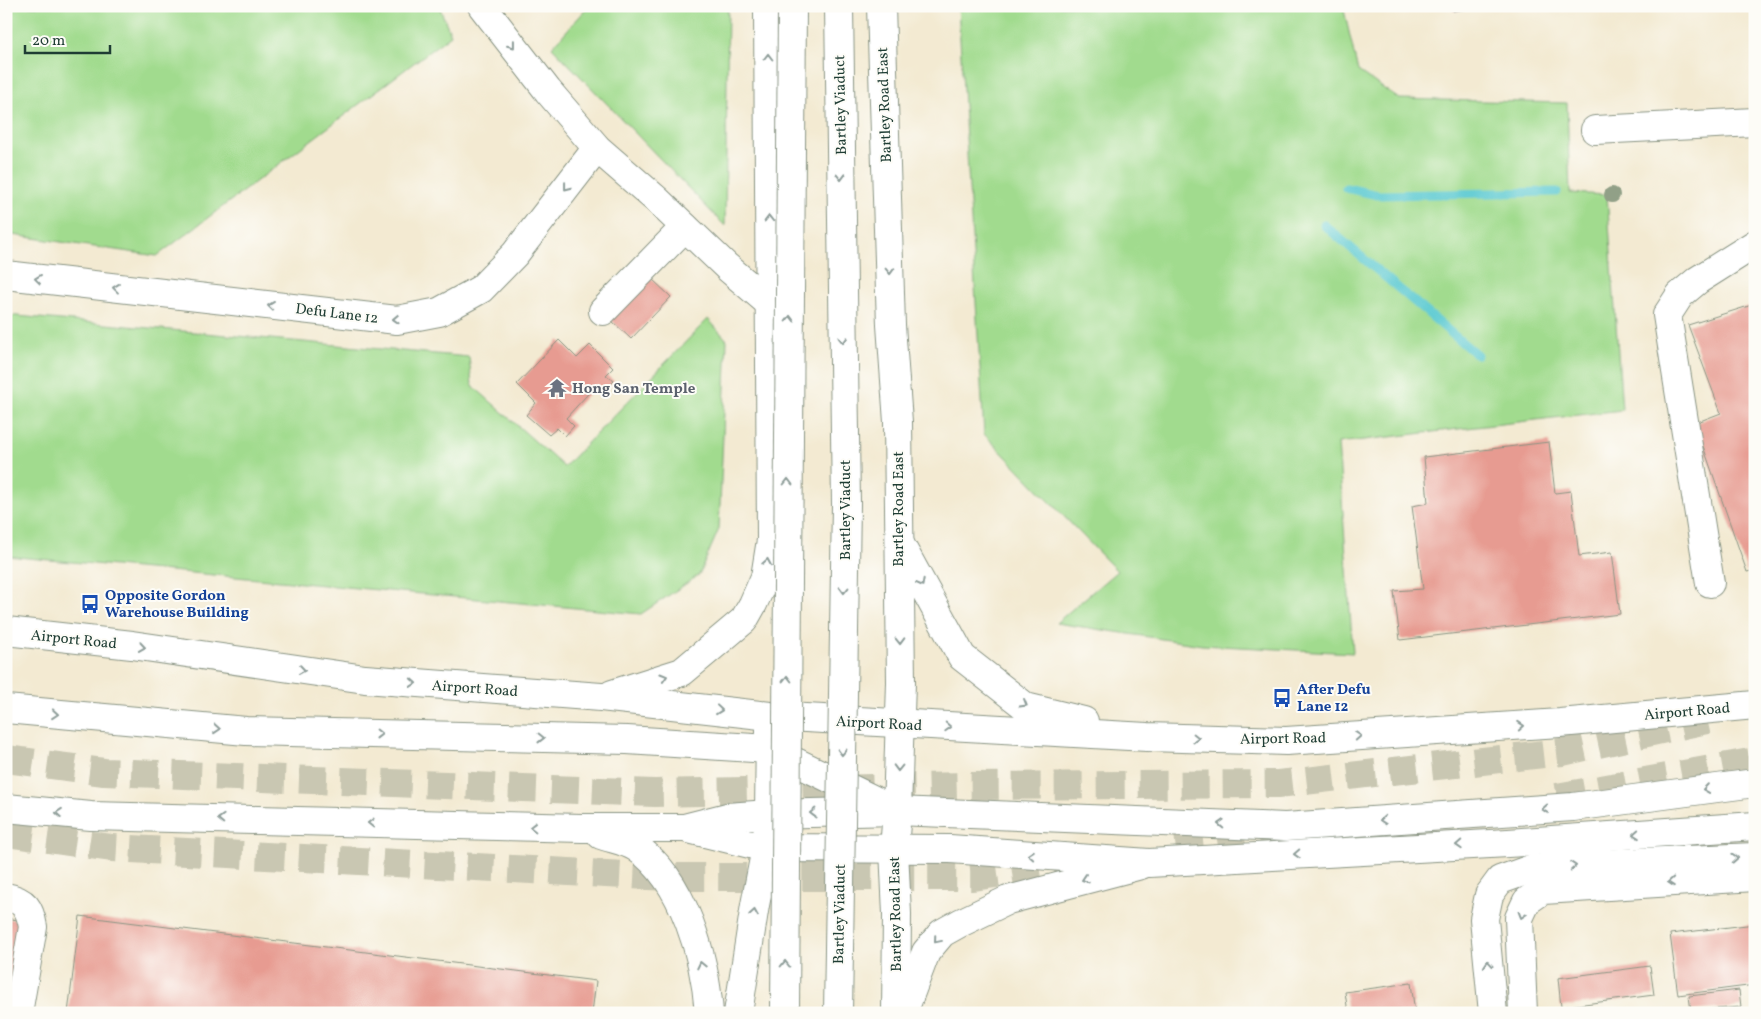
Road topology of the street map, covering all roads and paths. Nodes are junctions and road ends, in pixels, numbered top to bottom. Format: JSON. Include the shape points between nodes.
{"nodes":[{"id":1,"x":482,"y":6,"type":"edge"},
{"id":2,"x":768,"y":6,"type":"edge"},
{"id":3,"x":792,"y":6,"type":"edge"},
{"id":4,"x":839,"y":6,"type":"edge"},
{"id":5,"x":881,"y":6,"type":"edge"},
{"id":6,"x":1755,"y":122,"type":"edge"},
{"id":7,"x":1595,"y":130,"type":"dead end"},
{"id":8,"x":597,"y":148,"type":"junction"},
{"id":9,"x":685,"y":227,"type":"junction"},
{"id":10,"x":1755,"y":244,"type":"edge"},
{"id":11,"x":769,"y":259,"type":"junction"},
{"id":12,"x":726,"y":266,"type":"junction"},
{"id":13,"x":6,"y":275,"type":"edge"},
{"id":14,"x":769,"y":303,"type":"junction"},
{"id":15,"x":603,"y":311,"type":"dead end"},
{"id":16,"x":898,"y":540,"type":"junction"},
{"id":17,"x":1710,"y":583,"type":"dead end"},
{"id":18,"x":6,"y":631,"type":"edge"},
{"id":19,"x":601,"y":697,"type":"junction"},
{"id":20,"x":1755,"y":705,"type":"edge"},
{"id":21,"x":6,"y":709,"type":"edge"},
{"id":22,"x":770,"y":716,"type":"junction"},
{"id":23,"x":899,"y":724,"type":"junction"},
{"id":24,"x":1147,"y":737,"type":"junction"},
{"id":25,"x":769,"y":749,"type":"junction"},
{"id":26,"x":1755,"y":783,"type":"edge"},
{"id":27,"x":6,"y":808,"type":"edge"},
{"id":28,"x":897,"y":811,"type":"junction"},
{"id":29,"x":768,"y":814,"type":"junction"},
{"id":30,"x":1755,"y":826,"type":"edge"},
{"id":31,"x":582,"y":828,"type":"junction"},
{"id":32,"x":684,"y":828,"type":"junction"},
{"id":33,"x":766,"y":848,"type":"junction"},
{"id":34,"x":894,"y":848,"type":"junction"},
{"id":35,"x":1755,"y":857,"type":"edge"},
{"id":36,"x":1149,"y":863,"type":"junction"},
{"id":37,"x":1755,"y":877,"type":"edge"},
{"id":38,"x":6,"y":897,"type":"edge"},
{"id":39,"x":18,"y":1013,"type":"edge"},
{"id":40,"x":709,"y":1013,"type":"edge"},
{"id":41,"x":738,"y":1013,"type":"edge"},
{"id":42,"x":785,"y":1013,"type":"edge"},
{"id":43,"x":838,"y":1013,"type":"edge"},
{"id":44,"x":896,"y":1013,"type":"edge"},
{"id":45,"x":904,"y":1013,"type":"edge"},
{"id":46,"x":1493,"y":1013,"type":"edge"},
{"id":47,"x":1523,"y":1013,"type":"edge"}],
"edges":[{"from":1,"to":8,"type":"main road","one_way":true},
{"from":11,"to":2,"type":"main road","one_way":true},
{"from":42,"to":3,"type":"main road","one_way":true,"bridge":true},
{"from":4,"to":43,"type":"main road","name":"Bartley Viaduct","one_way":true,"bridge":true,"via":[[846,504]]},
{"from":5,"to":16,"type":"main road","name":"Bartley Road East","one_way":true,"via":[[891,326],[898,422]]},
{"from":6,"to":7,"type":"main road"},
{"from":8,"to":9,"type":"main road"},
{"from":8,"to":13,"type":"main road","name":"Defu Lane 12","one_way":true,"via":[[515,254],[482,289],[439,312],[397,320]]},
{"from":9,"to":12,"type":"main road"},
{"from":9,"to":15,"type":"main road"},
{"from":10,"to":17,"type":"main road","via":[[1698,280],[1680,295],[1667,315]]},
{"from":11,"to":12,"type":"main road"},
{"from":11,"to":14,"type":"main road"},
{"from":12,"to":14,"type":"main road"},
{"from":19,"to":14,"type":"main road","one_way":true,"via":[[682,672],[744,620],[753,604],[764,577],[771,540]]},
{"from":16,"to":23,"type":"main road","name":"Bartley Road East","one_way":true},
{"from":16,"to":24,"type":"main road","one_way":true,"via":[[962,657],[1026,707]]},
{"from":18,"to":19,"type":"main road","name":"Airport Road","one_way":true,"via":[[132,645],[365,679]]},
{"from":19,"to":22,"type":"main road","name":"Airport Road","one_way":true},
{"from":24,"to":20,"type":"main road","name":"Airport Road","one_way":true,"via":[[1286,740],[1560,723]]},
{"from":21,"to":25,"type":"main road","one_way":true,"via":[[246,731],[627,740]]},
{"from":22,"to":23,"type":"main road","name":"Airport Road"},
{"from":22,"to":25,"type":"main road"},
{"from":23,"to":24,"type":"main road","name":"Airport Road","one_way":true},
{"from":23,"to":28,"type":"main road","name":"Bartley Road East","one_way":true},
{"from":25,"to":28,"type":"main road"},
{"from":25,"to":29,"type":"main road"},
{"from":26,"to":28,"type":"main road","one_way":true,"via":[[1573,807],[1285,827]]},
{"from":31,"to":27,"type":"main road","one_way":true,"via":[[91,816]]},
{"from":28,"to":29,"type":"main road","one_way":true},
{"from":28,"to":34,"type":"main road","name":"Bartley Road East"},
{"from":29,"to":32,"type":"main road","via":[[727,817]]},
{"from":29,"to":33,"type":"main road"},
{"from":30,"to":36,"type":"main road","one_way":true},
{"from":31,"to":32,"type":"main road"},
{"from":40,"to":31,"type":"main road","one_way":true,"via":[[697,944],[687,916],[655,862],[636,847]]},
{"from":32,"to":33,"type":"main road"},
{"from":33,"to":34,"type":"main road"},
{"from":41,"to":33,"type":"main road","one_way":true},
{"from":36,"to":34,"type":"main road","one_way":true},
{"from":34,"to":44,"type":"main road","name":"Bartley Road East"},
{"from":46,"to":35,"type":"main road","one_way":true,"via":[[1484,919],[1490,895],[1500,880],[1531,870],[1566,866]]},
{"from":36,"to":45,"type":"main road","one_way":true,"via":[[1008,900],[942,933],[926,952]]},
{"from":37,"to":47,"type":"main road","one_way":true,"via":[[1543,890],[1527,901],[1519,918]]},
{"from":38,"to":39,"type":"main road","via":[[17,899],[27,907],[33,927]]}]}
